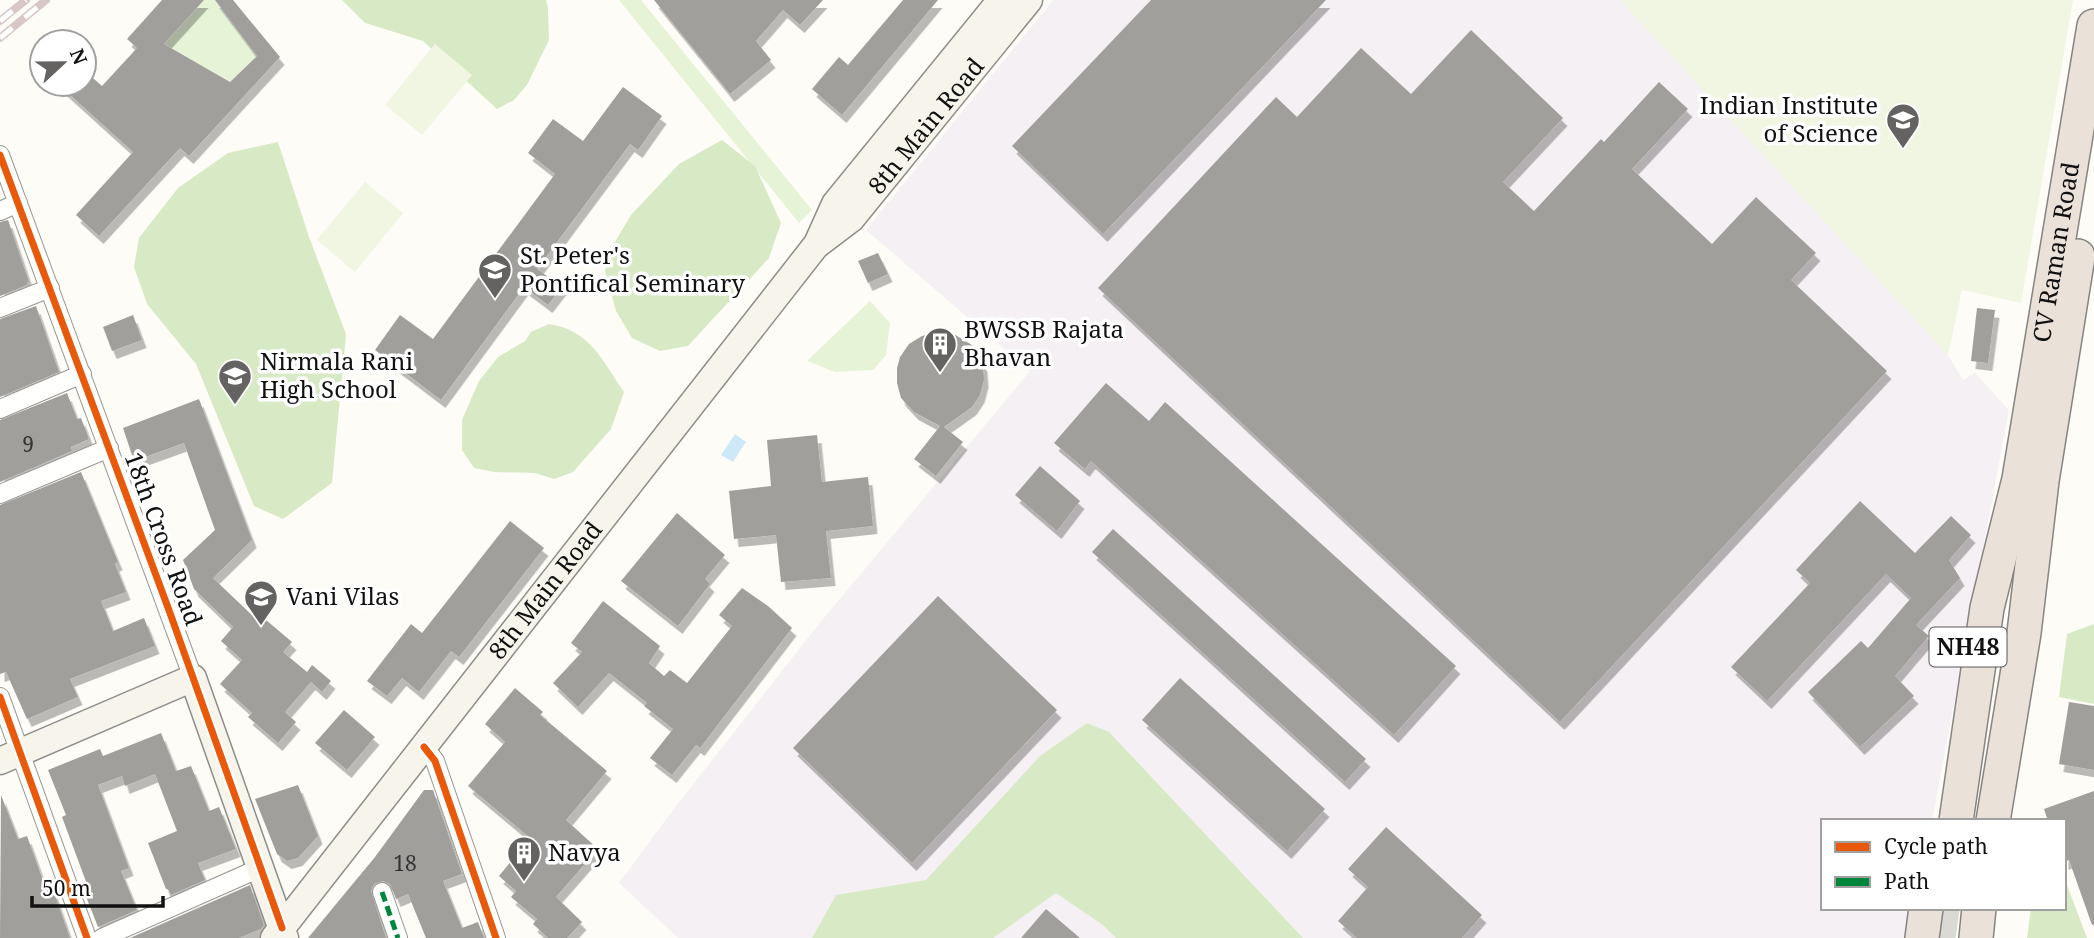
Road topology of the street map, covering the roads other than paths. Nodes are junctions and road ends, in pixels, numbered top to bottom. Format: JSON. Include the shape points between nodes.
{"nodes":[{"id":1,"x":1001,"y":0,"type":"edge"},
{"id":2,"x":1029,"y":0,"type":"edge"},
{"id":3,"x":2094,"y":26,"type":"edge"},
{"id":4,"x":0,"y":155,"type":"edge"},
{"id":5,"x":2094,"y":156,"type":"edge"},
{"id":6,"x":18,"y":203,"type":"junction"},
{"id":7,"x":0,"y":211,"type":"edge"},
{"id":8,"x":817,"y":244,"type":"junction"},
{"id":9,"x":50,"y":288,"type":"junction"},
{"id":10,"x":0,"y":308,"type":"edge"},
{"id":11,"x":82,"y":374,"type":"junction"},
{"id":12,"x":0,"y":409,"type":"edge"},
{"id":13,"x":109,"y":448,"type":"junction"},
{"id":14,"x":2031,"y":480,"type":"junction"},
{"id":15,"x":0,"y":494,"type":"edge"},
{"id":16,"x":193,"y":678,"type":"junction"},
{"id":17,"x":0,"y":697,"type":"edge"},
{"id":18,"x":424,"y":747,"type":"junction"},
{"id":19,"x":10,"y":756,"type":"edge"},
{"id":20,"x":1940,"y":819,"type":"edge"},
{"id":21,"x":1956,"y":819,"type":"edge"},
{"id":22,"x":1971,"y":819,"type":"edge"},
{"id":23,"x":1993,"y":819,"type":"edge"},
{"id":24,"x":261,"y":868,"type":"junction"},
{"id":25,"x":382,"y":892,"type":"dead end"},
{"id":26,"x":1926,"y":910,"type":"edge"},
{"id":27,"x":1979,"y":910,"type":"edge"},
{"id":28,"x":280,"y":935,"type":"edge"},
{"id":29,"x":87,"y":938,"type":"edge"},
{"id":30,"x":102,"y":938,"type":"edge"},
{"id":31,"x":398,"y":938,"type":"edge"},
{"id":32,"x":496,"y":938,"type":"edge"},
{"id":33,"x":1922,"y":938,"type":"edge"},
{"id":34,"x":1976,"y":938,"type":"edge"}],
"edges":[{"from":1,"to":8,"type":"main road","name":"8th Main Road","via":[[835,204]]},
{"from":2,"to":8,"type":"main road","name":"8th Main Road","via":[[852,219]]},
{"from":3,"to":14,"type":"highway","name":"CV Raman Road","number":"NH48"},
{"from":4,"to":6,"type":"street","name":"18th Cross Road"},
{"from":5,"to":14,"type":"highway","name":"CV Raman Road","number":"NH48"},
{"from":6,"to":7,"type":"street"},
{"from":6,"to":9,"type":"street","name":"18th Cross Road"},
{"from":8,"to":18,"type":"main road","name":"8th Main Road"},
{"from":9,"to":10,"type":"street"},
{"from":9,"to":11,"type":"street","name":"18th Cross Road"},
{"from":11,"to":12,"type":"street"},
{"from":11,"to":13,"type":"street","name":"18th Cross Road"},
{"from":13,"to":15,"type":"street"},
{"from":13,"to":16,"type":"street","name":"18th Cross Road"},
{"from":14,"to":20,"type":"highway","number":"NH48","via":[[1975,601]]},
{"from":14,"to":21,"type":"highway","via":[[1987,608]]},
{"from":14,"to":22,"type":"highway"},
{"from":14,"to":23,"type":"highway","number":"NH48","via":[[2024,633]]},
{"from":16,"to":19,"type":"main road"},
{"from":16,"to":24,"type":"main road","name":"18th Cross Road"},
{"from":17,"to":19,"type":"street"},
{"from":18,"to":28,"type":"main road","name":"8th Main Road"},
{"from":18,"to":32,"type":"street","via":[[435,761]]},
{"from":19,"to":29,"type":"street"},
{"from":24,"to":28,"type":"main road","name":"18th Cross Road"},
{"from":24,"to":30,"type":"street"},
{"from":25,"to":31,"type":"street"},
{"from":26,"to":33,"type":"highway"},
{"from":27,"to":34,"type":"highway"}]}
